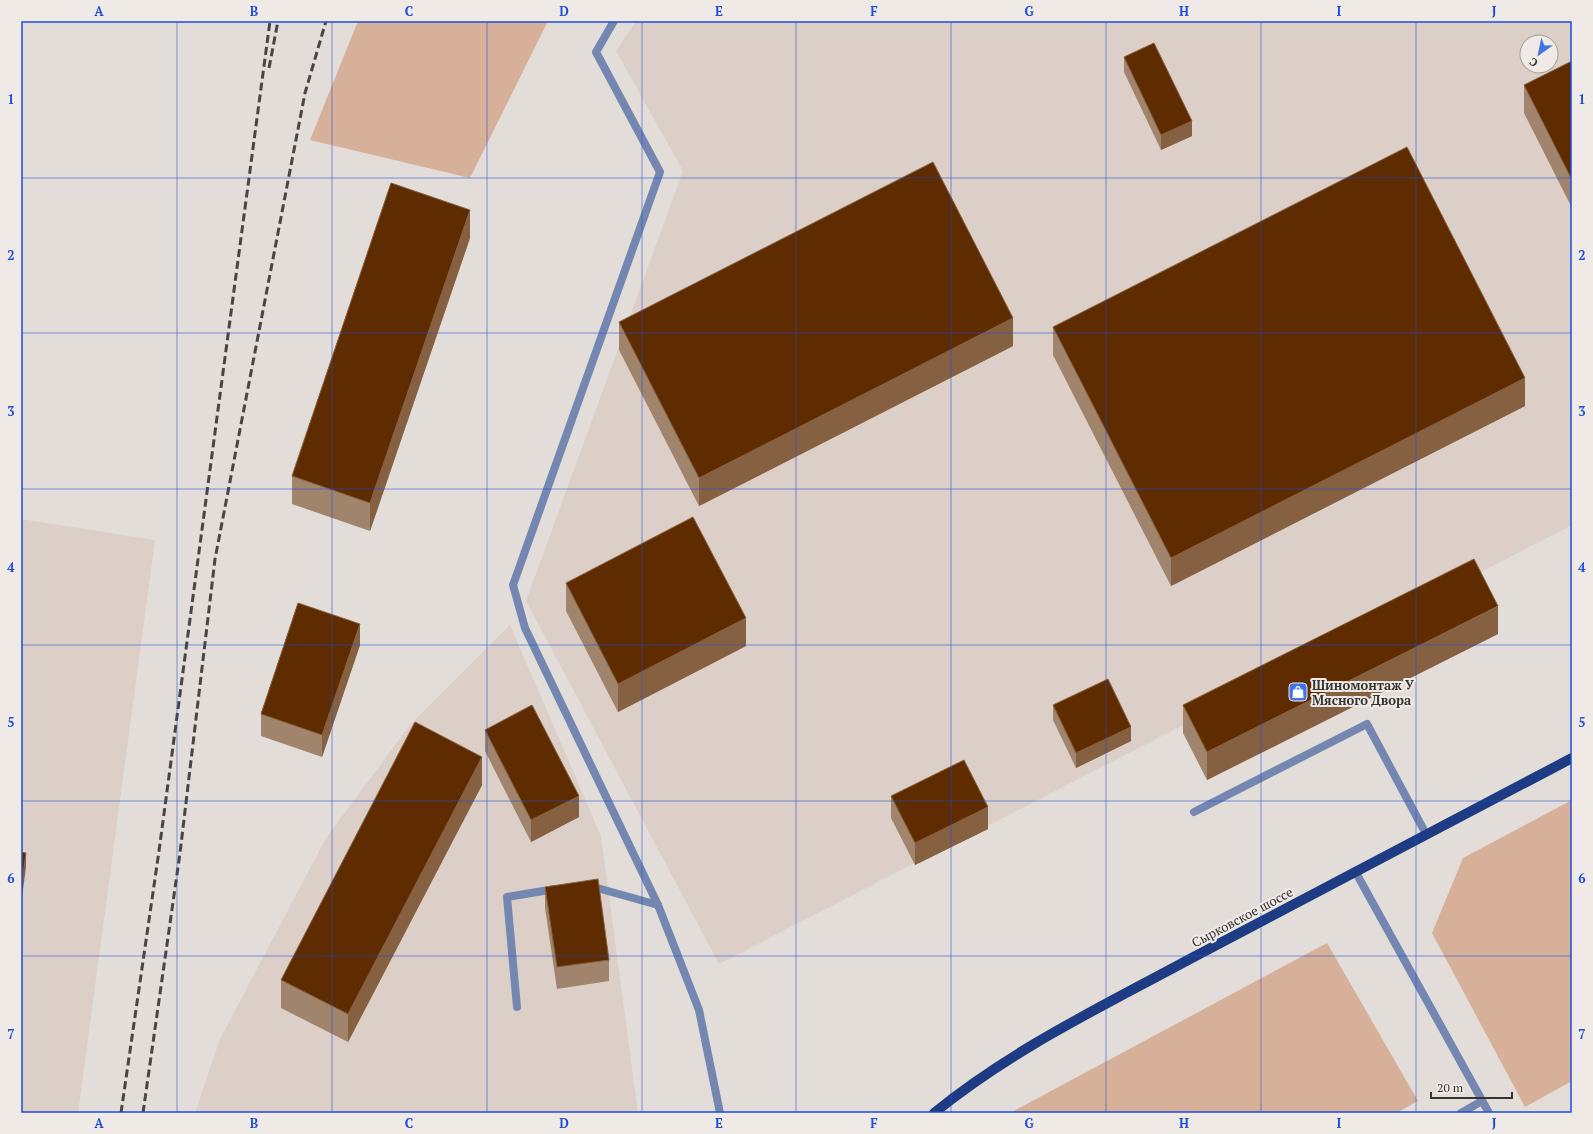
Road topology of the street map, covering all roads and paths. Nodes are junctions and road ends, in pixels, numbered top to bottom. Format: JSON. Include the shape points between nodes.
{"nodes":[{"id":1,"x":614,"y":21,"type":"edge"},
{"id":2,"x":1572,"y":758,"type":"edge"},
{"id":3,"x":1194,"y":812,"type":"dead end"},
{"id":4,"x":1426,"y":834,"type":"junction"},
{"id":5,"x":1355,"y":871,"type":"junction"},
{"id":6,"x":582,"y":884,"type":"edge"},
{"id":7,"x":567,"y":887,"type":"edge"},
{"id":8,"x":658,"y":905,"type":"junction"},
{"id":9,"x":517,"y":1007,"type":"dead end"},
{"id":10,"x":1482,"y":1101,"type":"junction"},
{"id":11,"x":720,"y":1113,"type":"edge"},
{"id":12,"x":934,"y":1113,"type":"edge"},
{"id":13,"x":1461,"y":1113,"type":"edge"},
{"id":14,"x":1489,"y":1113,"type":"edge"}],
"edges":[{"from":1,"to":8,"type":"lane","via":[[596,52],[660,172],[513,585],[525,628]]},
{"from":2,"to":4,"type":"main road","name":"Сырковское шоссе"},
{"from":3,"to":4,"type":"lane","via":[[1367,724]]},
{"from":4,"to":5,"type":"main road","name":"Сырковское шоссе"},
{"from":5,"to":10,"type":"lane"},
{"from":5,"to":12,"type":"main road","name":"Сырковское шоссе","via":[[1028,1047],[955,1095]]},
{"from":6,"to":8,"type":"lane"},
{"from":7,"to":9,"type":"lane","via":[[507,897]]},
{"from":8,"to":11,"type":"lane","via":[[699,1010]]},
{"from":10,"to":13,"type":"lane"},
{"from":10,"to":14,"type":"lane"}]}
